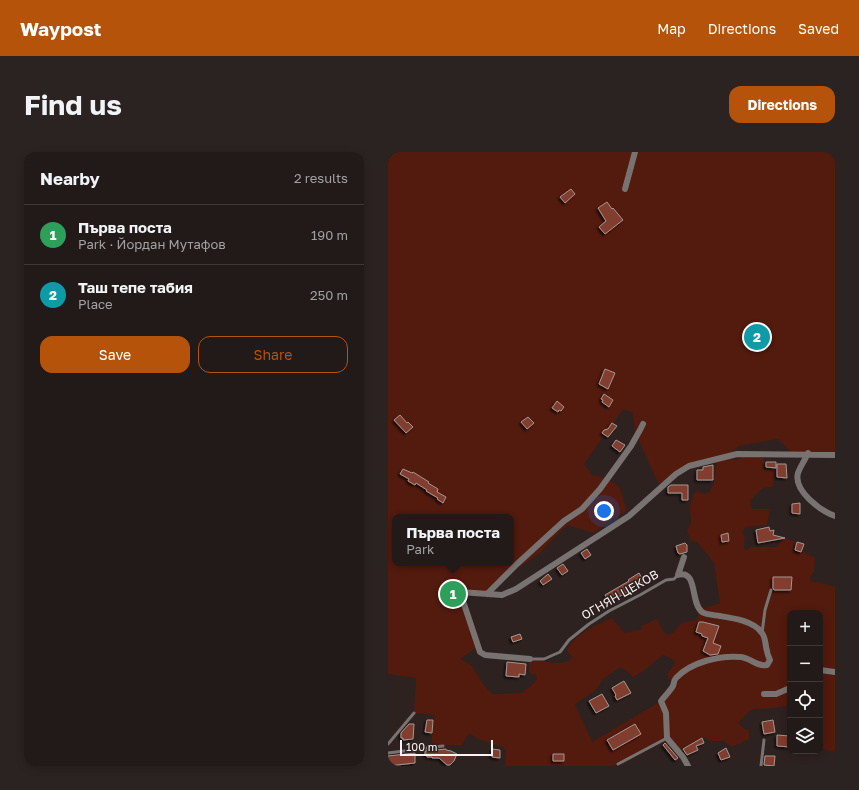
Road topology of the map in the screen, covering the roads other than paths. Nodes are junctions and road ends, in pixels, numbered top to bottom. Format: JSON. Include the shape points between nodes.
{"nodes":[{"id":1,"x":635,"y":152,"type":"edge"},
{"id":2,"x":626,"y":189,"type":"dead end"},
{"id":3,"x":643,"y":424,"type":"dead end"},
{"id":4,"x":808,"y":453,"type":"junction"},
{"id":5,"x":835,"y":454,"type":"edge"},
{"id":6,"x":835,"y":516,"type":"edge"},
{"id":7,"x":684,"y":557,"type":"dead end"},
{"id":8,"x":678,"y":575,"type":"junction"},
{"id":9,"x":771,"y":590,"type":"dead end"},
{"id":10,"x":487,"y":594,"type":"junction"},
{"id":11,"x":762,"y":633,"type":"junction"},
{"id":12,"x":530,"y":659,"type":"joint"},
{"id":13,"x":823,"y":670,"type":"edge"},
{"id":14,"x":835,"y":672,"type":"edge"},
{"id":15,"x":787,"y":689,"type":"edge"},
{"id":16,"x":764,"y":694,"type":"dead end"},
{"id":17,"x":414,"y":713,"type":"dead end"},
{"id":18,"x":667,"y":738,"type":"junction"},
{"id":19,"x":764,"y":740,"type":"dead end"},
{"id":20,"x":388,"y":744,"type":"edge"},
{"id":21,"x":443,"y":746,"type":"dead end"},
{"id":22,"x":388,"y":753,"type":"edge"},
{"id":23,"x":618,"y":764,"type":"dead end"},
{"id":24,"x":688,"y":766,"type":"edge"},
{"id":25,"x":761,"y":766,"type":"edge"}],
"edges":[{"from":1,"to":2,"type":"street"},
{"from":3,"to":10,"type":"street","via":[[628,450],[582,509],[564,521]]},
{"from":4,"to":5,"type":"street"},
{"from":4,"to":6,"type":"street","via":[[798,474],[800,488],[819,507]]},
{"from":4,"to":10,"type":"street","via":[[738,454],[689,466],[676,474],[629,516],[516,589],[502,595]]},
{"from":7,"to":8,"type":"street"},
{"from":8,"to":11,"type":"street","via":[[689,577],[696,605],[700,610],[710,615],[733,618],[749,624]]},
{"from":8,"to":12,"type":"lane","name":"ОГНЯН ЦЕКОВ","via":[[589,624],[569,640],[560,652],[544,659]]},
{"from":9,"to":11,"type":"lane"},
{"from":10,"to":12,"type":"street","name":"ОГНЯН ЦЕКОВ","via":[[460,592],[480,652],[485,655]]},
{"from":11,"to":18,"type":"street","via":[[769,658],[767,665],[757,665],[742,657],[721,658],[689,668],[675,678],[672,687],[661,701],[666,713]]},
{"from":13,"to":14,"type":"street"},
{"from":15,"to":16,"type":"street","via":[[776,694]]},
{"from":17,"to":20,"type":"lane"},
{"from":18,"to":23,"type":"lane"},
{"from":18,"to":24,"type":"street"},
{"from":19,"to":25,"type":"lane"},
{"from":21,"to":22,"type":"lane"}]}
